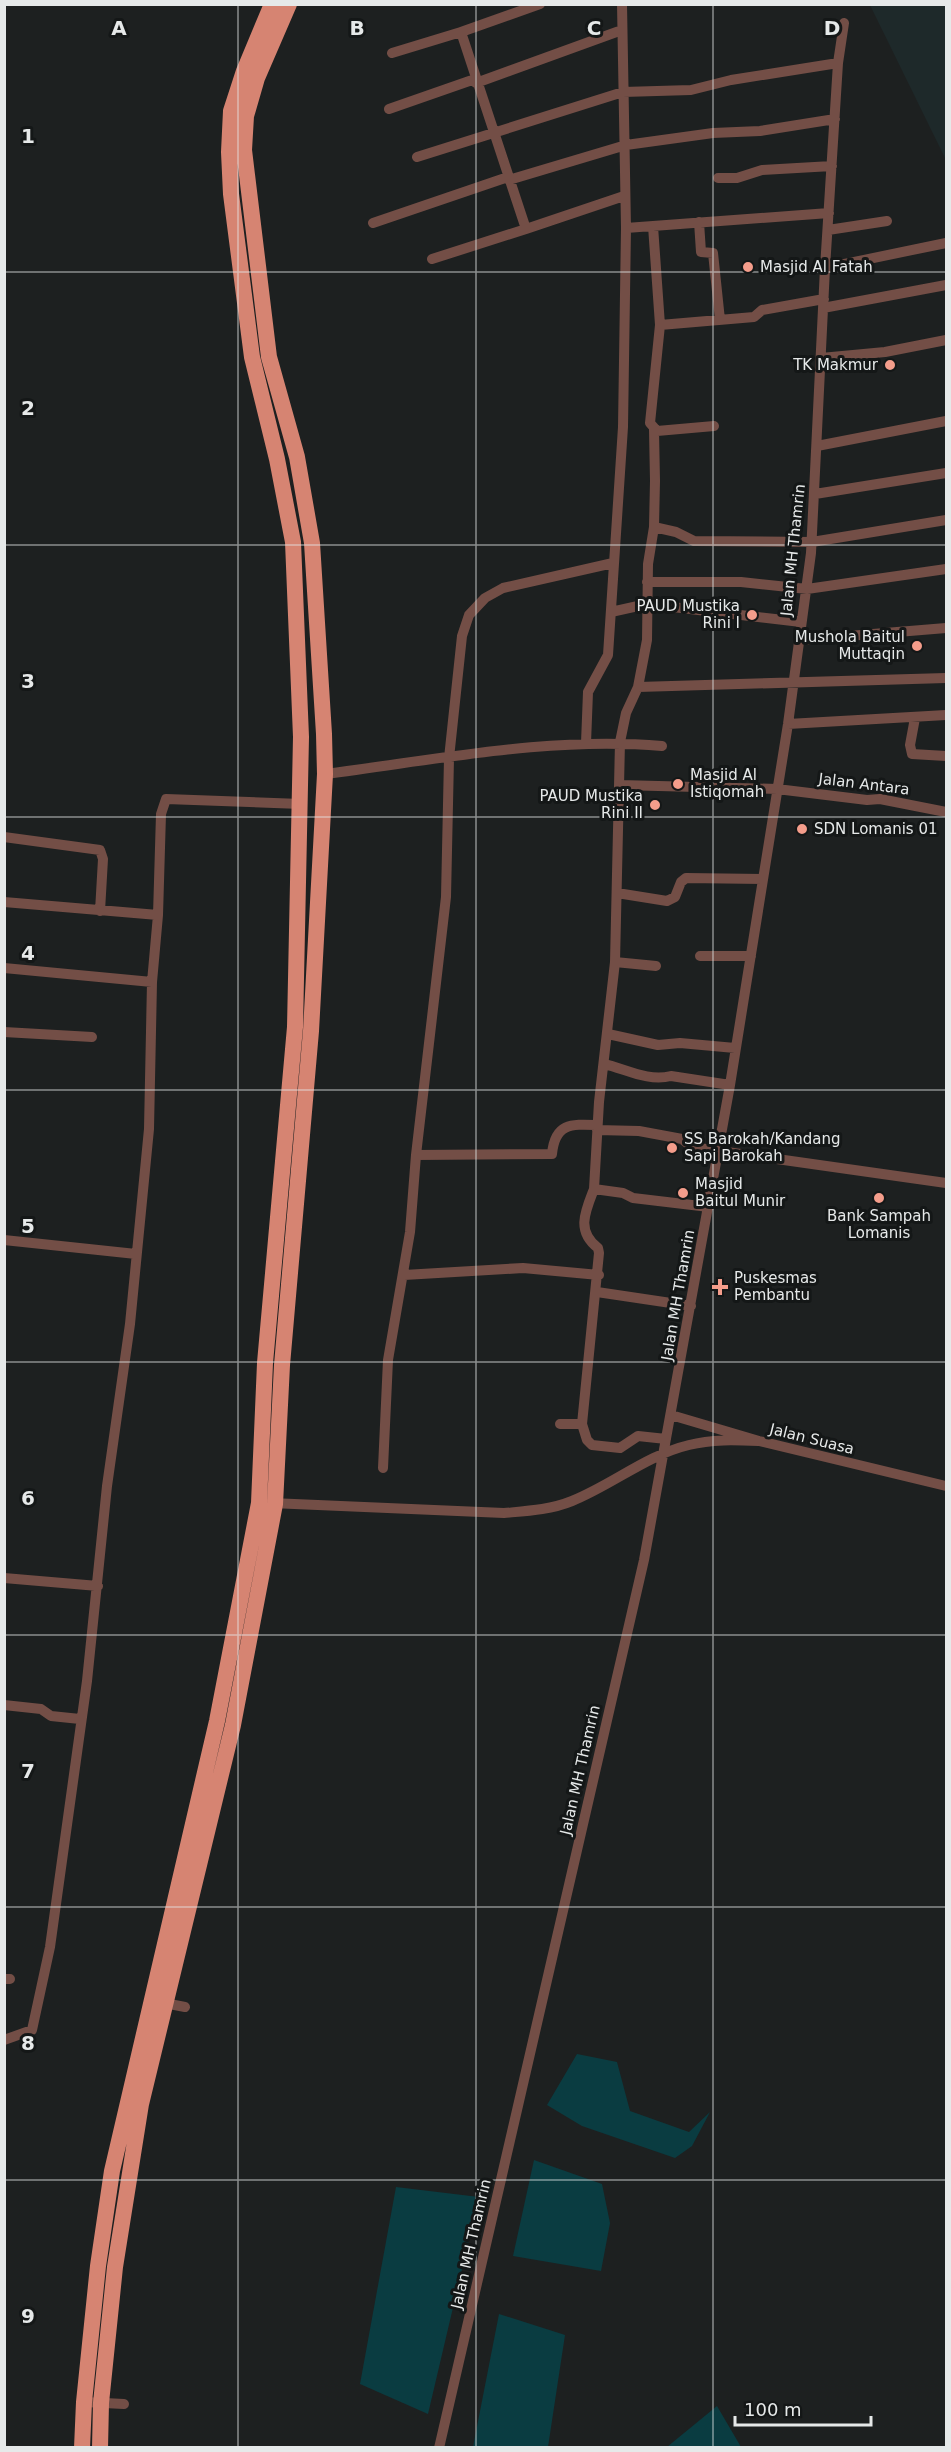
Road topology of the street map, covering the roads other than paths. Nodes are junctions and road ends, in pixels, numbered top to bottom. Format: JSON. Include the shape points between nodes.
{"nodes":[{"id":1,"x":272,"y":4,"type":"edge"},
{"id":2,"x":289,"y":4,"type":"edge"},
{"id":3,"x":540,"y":4,"type":"edge"},
{"id":4,"x":622,"y":4,"type":"edge"},
{"id":5,"x":844,"y":23,"type":"dead end"},
{"id":6,"x":622,"y":30,"type":"junction"},
{"id":7,"x":461,"y":32,"type":"junction"},
{"id":8,"x":392,"y":53,"type":"dead end"},
{"id":9,"x":838,"y":63,"type":"junction"},
{"id":10,"x":476,"y":81,"type":"junction"},
{"id":11,"x":623,"y":92,"type":"junction"},
{"id":12,"x":389,"y":109,"type":"dead end"},
{"id":13,"x":835,"y":119,"type":"junction"},
{"id":14,"x":492,"y":131,"type":"junction"},
{"id":15,"x":626,"y":145,"type":"junction"},
{"id":16,"x":417,"y":157,"type":"dead end"},
{"id":17,"x":832,"y":166,"type":"junction"},
{"id":18,"x":718,"y":178,"type":"dead end"},
{"id":19,"x":509,"y":179,"type":"junction"},
{"id":20,"x":624,"y":196,"type":"junction"},
{"id":21,"x":829,"y":213,"type":"junction"},
{"id":22,"x":887,"y":221,"type":"dead end"},
{"id":23,"x":699,"y":222,"type":"junction"},
{"id":24,"x":373,"y":223,"type":"dead end"},
{"id":25,"x":653,"y":226,"type":"junction"},
{"id":26,"x":626,"y":228,"type":"junction"},
{"id":27,"x":526,"y":229,"type":"junction"},
{"id":28,"x":828,"y":230,"type":"junction"},
{"id":29,"x":946,"y":243,"type":"edge"},
{"id":30,"x":432,"y":259,"type":"dead end"},
{"id":31,"x":825,"y":268,"type":"junction"},
{"id":32,"x":946,"y":285,"type":"edge"},
{"id":33,"x":824,"y":304,"type":"junction"},
{"id":34,"x":720,"y":320,"type":"junction"},
{"id":35,"x":660,"y":325,"type":"junction"},
{"id":36,"x":946,"y":340,"type":"edge"},
{"id":37,"x":821,"y":358,"type":"junction"},
{"id":38,"x":946,"y":421,"type":"edge"},
{"id":39,"x":714,"y":426,"type":"dead end"},
{"id":40,"x":654,"y":430,"type":"junction"},
{"id":41,"x":817,"y":446,"type":"junction"},
{"id":42,"x":946,"y":473,"type":"edge"},
{"id":43,"x":815,"y":494,"type":"junction"},
{"id":44,"x":946,"y":520,"type":"edge"},
{"id":45,"x":654,"y":527,"type":"junction"},
{"id":46,"x":812,"y":542,"type":"junction"},
{"id":47,"x":613,"y":563,"type":"junction"},
{"id":48,"x":946,"y":570,"type":"edge"},
{"id":49,"x":647,"y":582,"type":"junction"},
{"id":50,"x":807,"y":589,"type":"junction"},
{"id":51,"x":647,"y":604,"type":"junction"},
{"id":52,"x":610,"y":612,"type":"junction"},
{"id":53,"x":801,"y":622,"type":"junction"},
{"id":54,"x":298,"y":624,"type":"junction"},
{"id":55,"x":317,"y":624,"type":"junction"},
{"id":56,"x":946,"y":628,"type":"edge"},
{"id":57,"x":800,"y":640,"type":"junction"},
{"id":58,"x":946,"y":678,"type":"edge"},
{"id":59,"x":794,"y":684,"type":"junction"},
{"id":60,"x":638,"y":687,"type":"junction"},
{"id":61,"x":946,"y":715,"type":"edge"},
{"id":62,"x":915,"y":718,"type":"junction"},
{"id":63,"x":788,"y":724,"type":"junction"},
{"id":64,"x":324,"y":734,"type":"junction"},
{"id":65,"x":302,"y":737,"type":"junction"},
{"id":66,"x":620,"y":742,"type":"junction"},
{"id":67,"x":585,"y":743,"type":"junction"},
{"id":68,"x":662,"y":746,"type":"dead end"},
{"id":69,"x":946,"y":756,"type":"edge"},
{"id":70,"x":449,"y":758,"type":"junction"},
{"id":71,"x":324,"y":774,"type":"junction"},
{"id":72,"x":620,"y":785,"type":"junction"},
{"id":73,"x":777,"y":789,"type":"junction"},
{"id":74,"x":301,"y":804,"type":"junction"},
{"id":75,"x":946,"y":812,"type":"edge"},
{"id":76,"x":4,"y":837,"type":"edge"},
{"id":77,"x":320,"y":844,"type":"junction"},
{"id":78,"x":301,"y":845,"type":"junction"},
{"id":79,"x":763,"y":879,"type":"junction"},
{"id":80,"x":616,"y":892,"type":"junction"},
{"id":81,"x":4,"y":902,"type":"edge"},
{"id":82,"x":100,"y":911,"type":"junction"},
{"id":83,"x":158,"y":915,"type":"junction"},
{"id":84,"x":700,"y":956,"type":"dead end"},
{"id":85,"x":751,"y":956,"type":"junction"},
{"id":86,"x":615,"y":962,"type":"junction"},
{"id":87,"x":657,"y":966,"type":"dead end"},
{"id":88,"x":4,"y":968,"type":"edge"},
{"id":89,"x":152,"y":982,"type":"junction"},
{"id":90,"x":4,"y":1032,"type":"edge"},
{"id":91,"x":608,"y":1034,"type":"junction"},
{"id":92,"x":92,"y":1037,"type":"dead end"},
{"id":93,"x":735,"y":1048,"type":"junction"},
{"id":94,"x":604,"y":1064,"type":"junction"},
{"id":95,"x":730,"y":1085,"type":"junction"},
{"id":96,"x":597,"y":1128,"type":"junction"},
{"id":97,"x":719,"y":1150,"type":"junction"},
{"id":98,"x":416,"y":1155,"type":"junction"},
{"id":99,"x":946,"y":1183,"type":"edge"},
{"id":100,"x":289,"y":1185,"type":"junction"},
{"id":101,"x":594,"y":1189,"type":"junction"},
{"id":102,"x":709,"y":1207,"type":"junction"},
{"id":103,"x":4,"y":1240,"type":"edge"},
{"id":104,"x":136,"y":1254,"type":"junction"},
{"id":105,"x":404,"y":1275,"type":"junction"},
{"id":106,"x":599,"y":1275,"type":"junction"},
{"id":107,"x":597,"y":1292,"type":"junction"},
{"id":108,"x":691,"y":1306,"type":"junction"},
{"id":109,"x":671,"y":1415,"type":"junction"},
{"id":110,"x":560,"y":1424,"type":"dead end"},
{"id":111,"x":582,"y":1424,"type":"junction"},
{"id":112,"x":666,"y":1439,"type":"junction"},
{"id":113,"x":759,"y":1441,"type":"junction"},
{"id":114,"x":664,"y":1453,"type":"junction"},
{"id":115,"x":383,"y":1468,"type":"dead end"},
{"id":116,"x":946,"y":1486,"type":"edge"},
{"id":117,"x":267,"y":1503,"type":"junction"},
{"id":118,"x":4,"y":1578,"type":"edge"},
{"id":119,"x":98,"y":1586,"type":"junction"},
{"id":120,"x":4,"y":1705,"type":"edge"},
{"id":121,"x":80,"y":1719,"type":"junction"},
{"id":122,"x":158,"y":2002,"type":"junction"},
{"id":123,"x":185,"y":2007,"type":"dead end"},
{"id":124,"x":4,"y":2040,"type":"edge"},
{"id":125,"x":84,"y":2402,"type":"junction"},
{"id":126,"x":101,"y":2403,"type":"junction"},
{"id":127,"x":124,"y":2404,"type":"dead end"},
{"id":128,"x":82,"y":2448,"type":"edge"},
{"id":129,"x":100,"y":2448,"type":"edge"},
{"id":130,"x":439,"y":2448,"type":"edge"}],
"edges":[{"from":1,"to":54,"type":"highway","via":[[231,111],[231,194],[252,357],[278,459],[293,542]]},
{"from":2,"to":55,"type":"highway","via":[[257,78],[246,116],[244,150],[269,357],[297,457],[312,543]]},
{"from":3,"to":7,"type":"street"},
{"from":4,"to":6,"type":"street"},
{"from":5,"to":9,"type":"street","name":"Jalan MH Thamrin"},
{"from":6,"to":10,"type":"street"},
{"from":6,"to":11,"type":"street"},
{"from":7,"to":8,"type":"street"},
{"from":7,"to":10,"type":"street"},
{"from":9,"to":11,"type":"street","via":[[691,90]]},
{"from":9,"to":13,"type":"street","name":"Jalan MH Thamrin"},
{"from":10,"to":12,"type":"street"},
{"from":10,"to":14,"type":"street"},
{"from":11,"to":14,"type":"street"},
{"from":11,"to":15,"type":"street"},
{"from":13,"to":15,"type":"street"},
{"from":13,"to":17,"type":"street","name":"Jalan MH Thamrin"},
{"from":14,"to":16,"type":"street"},
{"from":14,"to":19,"type":"street"},
{"from":15,"to":19,"type":"street"},
{"from":15,"to":20,"type":"street"},
{"from":17,"to":18,"type":"street"},
{"from":17,"to":21,"type":"street","name":"Jalan MH Thamrin"},
{"from":19,"to":24,"type":"street"},
{"from":19,"to":27,"type":"street"},
{"from":20,"to":26,"type":"street"},
{"from":20,"to":27,"type":"street"},
{"from":21,"to":23,"type":"street"},
{"from":21,"to":28,"type":"street","name":"Jalan MH Thamrin"},
{"from":22,"to":28,"type":"street"},
{"from":23,"to":25,"type":"street"},
{"from":23,"to":34,"type":"street","via":[[701,252],[713,253]]},
{"from":25,"to":26,"type":"street"},
{"from":25,"to":35,"type":"street"},
{"from":26,"to":47,"type":"street","via":[[623,427]]},
{"from":27,"to":30,"type":"street"},
{"from":28,"to":31,"type":"street","name":"Jalan MH Thamrin"},
{"from":29,"to":31,"type":"street"},
{"from":31,"to":33,"type":"street","name":"Jalan MH Thamrin"},
{"from":32,"to":33,"type":"street"},
{"from":33,"to":34,"type":"street","via":[[762,310],[754,317]]},
{"from":33,"to":37,"type":"street","name":"Jalan MH Thamrin"},
{"from":34,"to":35,"type":"street"},
{"from":35,"to":40,"type":"street","via":[[650,416]]},
{"from":36,"to":37,"type":"street","via":[[885,352]]},
{"from":37,"to":41,"type":"street","name":"Jalan MH Thamrin"},
{"from":38,"to":41,"type":"street"},
{"from":39,"to":40,"type":"street"},
{"from":40,"to":45,"type":"street"},
{"from":41,"to":43,"type":"street","name":"Jalan MH Thamrin"},
{"from":42,"to":43,"type":"street"},
{"from":43,"to":46,"type":"street","name":"Jalan MH Thamrin"},
{"from":44,"to":46,"type":"street"},
{"from":45,"to":46,"type":"street","via":[[694,541]]},
{"from":45,"to":49,"type":"street"},
{"from":46,"to":50,"type":"street","name":"Jalan MH Thamrin"},
{"from":47,"to":52,"type":"street"},
{"from":47,"to":70,"type":"street","via":[[507,586],[485,598],[469,615],[462,636]]},
{"from":48,"to":50,"type":"street"},
{"from":49,"to":50,"type":"street","via":[[752,583]]},
{"from":49,"to":51,"type":"street"},
{"from":50,"to":53,"type":"street","name":"Jalan MH Thamrin"},
{"from":51,"to":52,"type":"street"},
{"from":51,"to":53,"type":"street"},
{"from":51,"to":60,"type":"street","via":[[648,631]]},
{"from":52,"to":67,"type":"street","via":[[608,655],[588,692]]},
{"from":53,"to":57,"type":"street","name":"Jalan MH Thamrin"},
{"from":54,"to":55,"type":"highway"},
{"from":54,"to":65,"type":"highway"},
{"from":55,"to":64,"type":"highway"},
{"from":56,"to":57,"type":"street"},
{"from":57,"to":59,"type":"street","name":"Jalan MH Thamrin"},
{"from":58,"to":59,"type":"street"},
{"from":59,"to":60,"type":"street"},
{"from":59,"to":63,"type":"street","name":"Jalan MH Thamrin"},
{"from":60,"to":66,"type":"street","via":[[626,713]]},
{"from":61,"to":62,"type":"street"},
{"from":62,"to":63,"type":"street"},
{"from":62,"to":69,"type":"street","via":[[912,754]]},
{"from":63,"to":73,"type":"street","name":"Jalan MH Thamrin"},
{"from":64,"to":65,"type":"highway"},
{"from":64,"to":71,"type":"highway"},
{"from":65,"to":74,"type":"highway"},
{"from":66,"to":67,"type":"street"},
{"from":66,"to":68,"type":"street"},
{"from":66,"to":72,"type":"street"},
{"from":67,"to":70,"type":"street"},
{"from":70,"to":71,"type":"street"},
{"from":70,"to":98,"type":"street","via":[[446,897]]},
{"from":71,"to":77,"type":"highway"},
{"from":72,"to":73,"type":"street","name":"Jalan Antara"},
{"from":72,"to":80,"type":"street"},
{"from":73,"to":75,"type":"street","name":"Jalan Antara","via":[[880,799]]},
{"from":73,"to":79,"type":"street","name":"Jalan MH Thamrin"},
{"from":74,"to":78,"type":"highway"},
{"from":74,"to":83,"type":"street","via":[[166,799],[161,814]]},
{"from":76,"to":82,"type":"street","via":[[100,850]]},
{"from":77,"to":78,"type":"highway"},
{"from":77,"to":100,"type":"highway","via":[[310,1031]]},
{"from":78,"to":100,"type":"highway"},
{"from":79,"to":80,"type":"street","via":[[686,878],[675,897],[666,901]]},
{"from":79,"to":85,"type":"street","name":"Jalan MH Thamrin"},
{"from":80,"to":86,"type":"street"},
{"from":81,"to":82,"type":"street"},
{"from":82,"to":83,"type":"street"},
{"from":83,"to":89,"type":"street"},
{"from":84,"to":85,"type":"street"},
{"from":85,"to":93,"type":"street","name":"Jalan MH Thamrin"},
{"from":86,"to":87,"type":"street"},
{"from":86,"to":91,"type":"street"},
{"from":88,"to":89,"type":"street"},
{"from":89,"to":104,"type":"street","via":[[149,1129]]},
{"from":90,"to":92,"type":"street"},
{"from":91,"to":93,"type":"street","via":[[658,1045]]},
{"from":91,"to":94,"type":"street"},
{"from":93,"to":95,"type":"street","name":"Jalan MH Thamrin"},
{"from":94,"to":95,"type":"street","via":[[634,1074]]},
{"from":94,"to":96,"type":"street"},
{"from":95,"to":97,"type":"street","name":"Jalan MH Thamrin"},
{"from":96,"to":97,"type":"street","via":[[639,1131],[682,1139],[692,1148]]},
{"from":96,"to":98,"type":"street","via":[[574,1124],[566,1127],[553,1140],[552,1154]]},
{"from":96,"to":101,"type":"street"},
{"from":97,"to":99,"type":"street"},
{"from":97,"to":102,"type":"street","name":"Jalan MH Thamrin"},
{"from":98,"to":105,"type":"street"},
{"from":100,"to":117,"type":"highway","via":[[265,1363]]},
{"from":101,"to":102,"type":"street"},
{"from":101,"to":106,"type":"street","via":[[584,1229],[589,1242],[598,1248]]},
{"from":102,"to":108,"type":"street","name":"Jalan MH Thamrin"},
{"from":103,"to":104,"type":"street"},
{"from":104,"to":119,"type":"street"},
{"from":105,"to":106,"type":"street","via":[[523,1268]]},
{"from":105,"to":115,"type":"street","via":[[388,1360]]},
{"from":106,"to":107,"type":"street"},
{"from":107,"to":108,"type":"street"},
{"from":107,"to":111,"type":"street"},
{"from":108,"to":109,"type":"street","name":"Jalan MH Thamrin"},
{"from":109,"to":112,"type":"street","name":"Jalan MH Thamrin"},
{"from":109,"to":113,"type":"street","name":"Jalan Suasa"},
{"from":110,"to":111,"type":"street"},
{"from":111,"to":112,"type":"street","via":[[592,1445],[620,1448],[641,1435]]},
{"from":112,"to":114,"type":"street","name":"Jalan MH Thamrin"},
{"from":113,"to":114,"type":"street","via":[[711,1441]]},
{"from":113,"to":116,"type":"street","name":"Jalan Suasa"},
{"from":114,"to":117,"type":"street","via":[[578,1498],[533,1511]]},
{"from":114,"to":130,"type":"street","name":"Jalan MH Thamrin","via":[[644,1560]]},
{"from":117,"to":122,"type":"highway"},
{"from":118,"to":119,"type":"street"},
{"from":119,"to":121,"type":"street"},
{"from":120,"to":121,"type":"street"},
{"from":121,"to":124,"type":"street","via":[[50,1947],[35,2018],[32,2030]]},
{"from":122,"to":123,"type":"street"},
{"from":122,"to":125,"type":"highway","via":[[112,2171]]},
{"from":122,"to":126,"type":"highway","via":[[115,2267]]},
{"from":125,"to":126,"type":"street"},
{"from":125,"to":128,"type":"highway"},
{"from":126,"to":127,"type":"street"},
{"from":126,"to":129,"type":"highway"}]}
